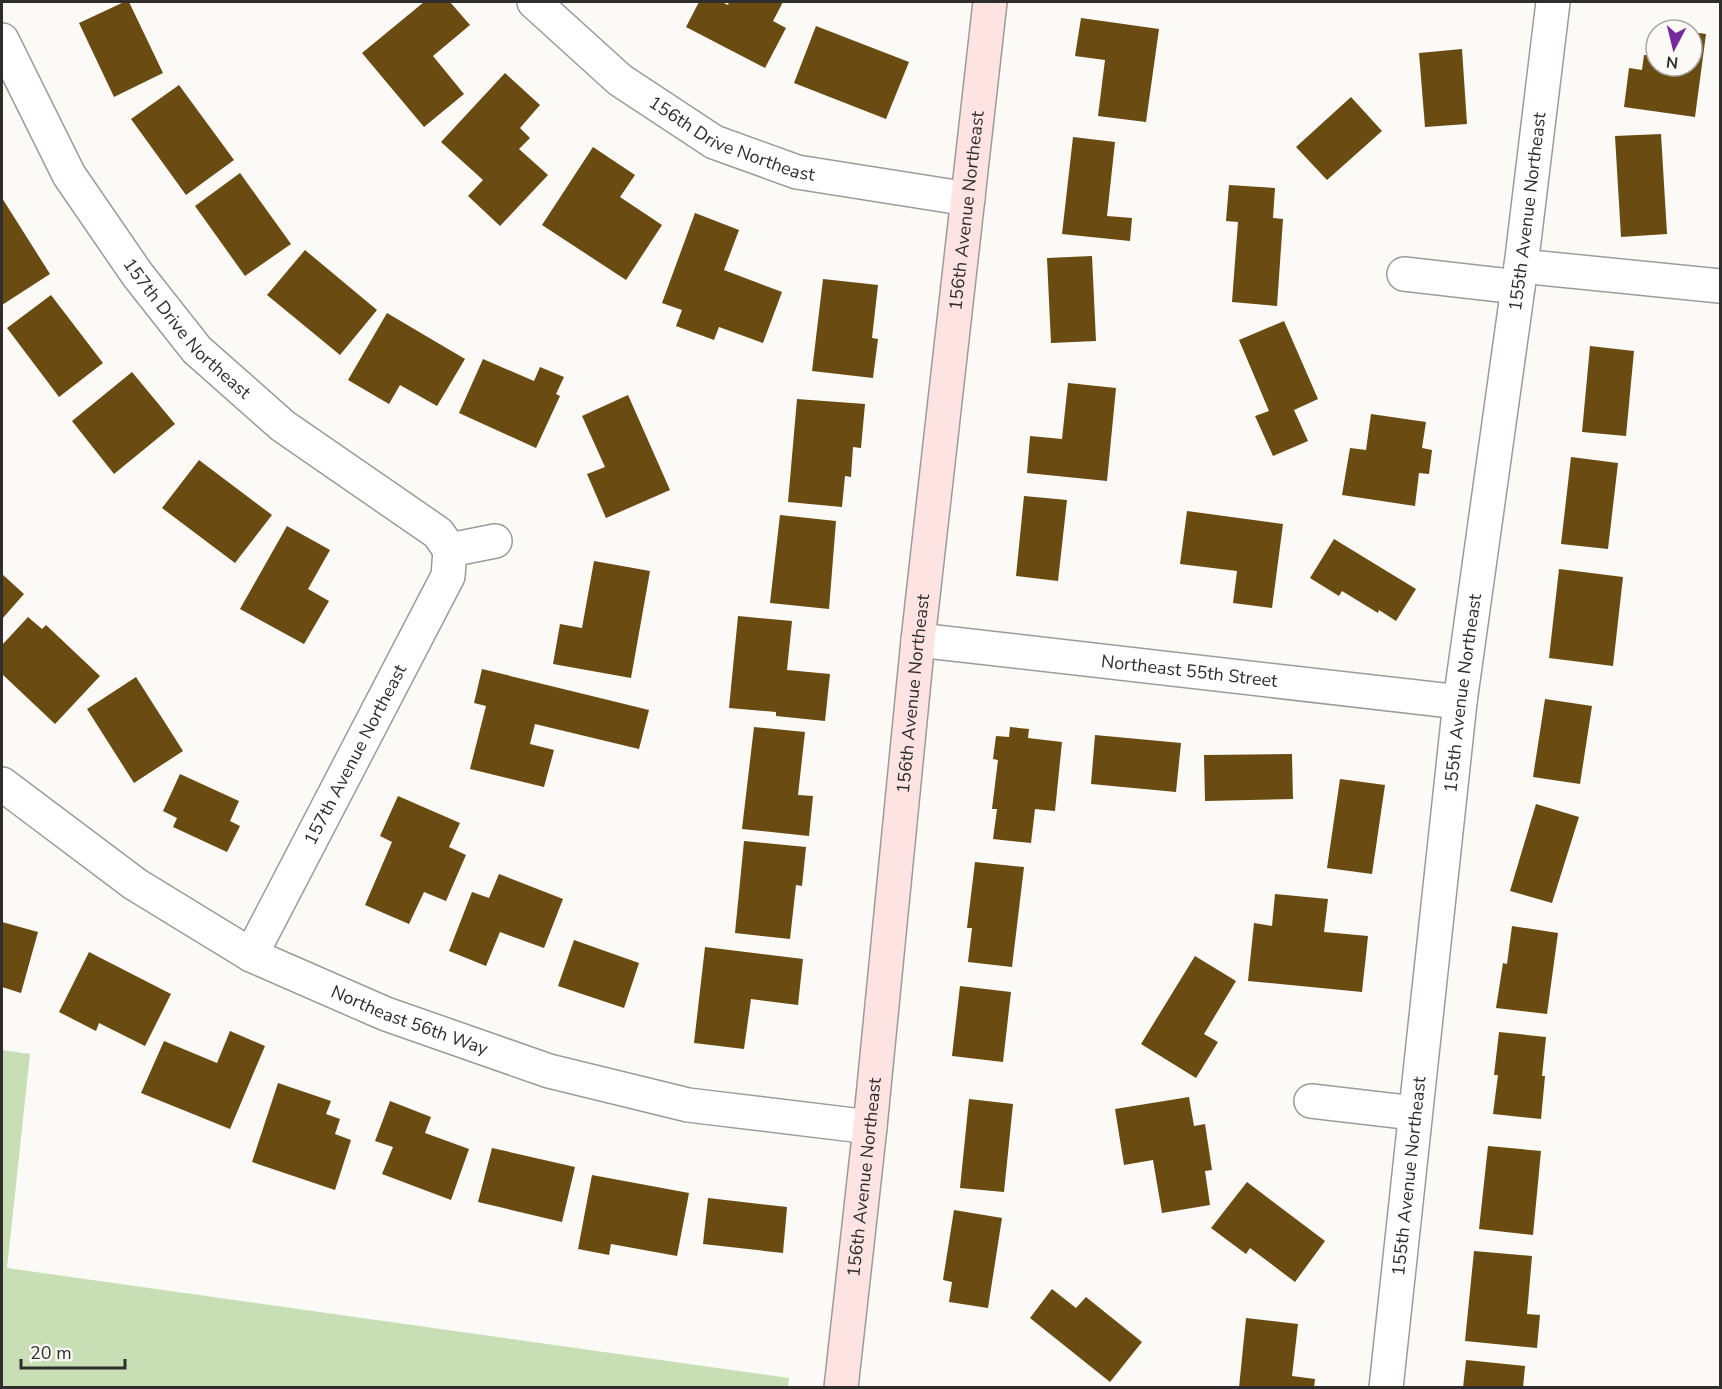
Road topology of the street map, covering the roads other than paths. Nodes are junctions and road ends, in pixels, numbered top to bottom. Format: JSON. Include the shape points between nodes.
{"nodes":[{"id":1,"x":534,"y":2,"type":"edge"},
{"id":2,"x":990,"y":2,"type":"edge"},
{"id":3,"x":1553,"y":2,"type":"edge"},
{"id":4,"x":2,"y":40,"type":"edge"},
{"id":5,"x":968,"y":200,"type":"junction"},
{"id":6,"x":1404,"y":274,"type":"dead end"},
{"id":7,"x":1519,"y":276,"type":"junction"},
{"id":8,"x":1720,"y":286,"type":"edge"},
{"id":9,"x":495,"y":541,"type":"dead end"},
{"id":10,"x":450,"y":550,"type":"junction"},
{"id":11,"x":918,"y":640,"type":"junction"},
{"id":12,"x":1460,"y":702,"type":"junction"},
{"id":13,"x":2,"y":784,"type":"edge"},
{"id":14,"x":251,"y":955,"type":"junction"},
{"id":15,"x":1311,"y":1101,"type":"dead end"},
{"id":16,"x":1414,"y":1113,"type":"junction"},
{"id":17,"x":870,"y":1127,"type":"junction"},
{"id":18,"x":841,"y":1388,"type":"edge"},
{"id":19,"x":1386,"y":1388,"type":"edge"}],
"edges":[{"from":1,"to":5,"type":"street","name":"156th Drive Northeast","via":[[620,80],[714,142],[797,172]]},
{"from":2,"to":5,"type":"street","name":"156th Avenue Northeast"},
{"from":3,"to":7,"type":"street","name":"155th Avenue Northeast"},
{"from":4,"to":10,"type":"street","name":"157th Drive Northeast","via":[[69,175],[137,274],[197,350],[283,426],[438,533]]},
{"from":5,"to":11,"type":"street","name":"156th Avenue Northeast"},
{"from":6,"to":7,"type":"street"},
{"from":7,"to":8,"type":"street"},
{"from":7,"to":12,"type":"street","name":"155th Avenue Northeast"},
{"from":9,"to":10,"type":"street"},
{"from":10,"to":14,"type":"street","name":"157th Avenue Northeast","via":[[448,576]]},
{"from":11,"to":12,"type":"street","name":"Northeast 55th Street"},
{"from":11,"to":17,"type":"street","name":"156th Avenue Northeast"},
{"from":12,"to":16,"type":"street","name":"155th Avenue Northeast"},
{"from":13,"to":14,"type":"street","name":"Northeast 56th Way","via":[[135,884]]},
{"from":14,"to":17,"type":"street","name":"Northeast 56th Way","via":[[386,1014],[549,1071],[688,1105]]},
{"from":15,"to":16,"type":"street"},
{"from":16,"to":19,"type":"street","name":"155th Avenue Northeast"},
{"from":17,"to":18,"type":"street","name":"156th Avenue Northeast"}]}
